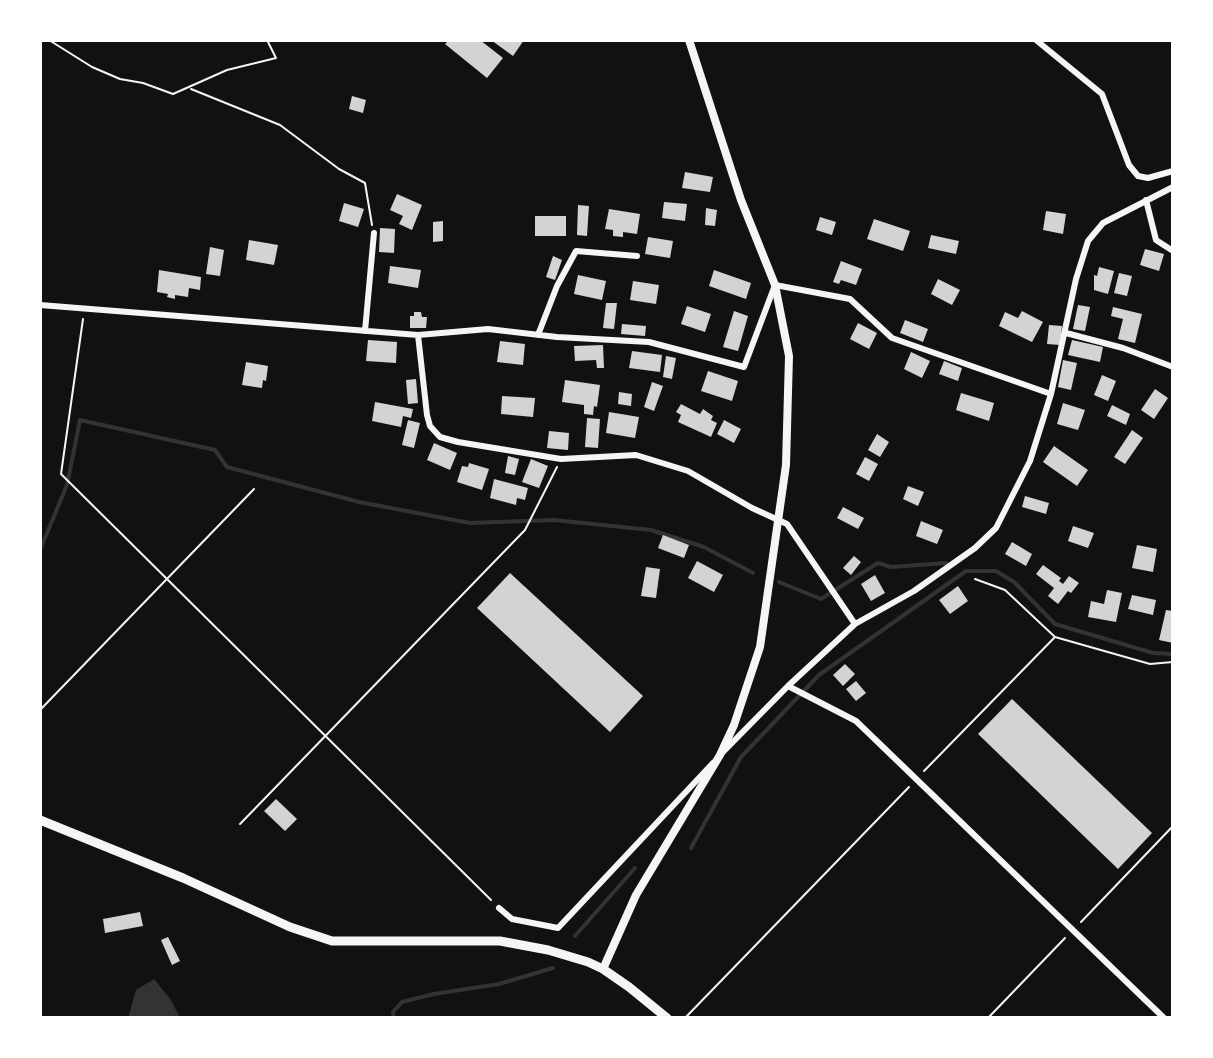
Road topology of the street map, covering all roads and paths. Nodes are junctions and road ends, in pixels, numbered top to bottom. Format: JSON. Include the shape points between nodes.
{"nodes":[{"id":1,"x":49,"y":40,"type":"edge"},
{"id":2,"x":267,"y":40,"type":"edge"},
{"id":3,"x":689,"y":40,"type":"edge"},
{"id":4,"x":1036,"y":40,"type":"edge"},
{"id":5,"x":189,"y":88,"type":"junction"},
{"id":6,"x":1173,"y":171,"type":"edge"},
{"id":7,"x":1173,"y":187,"type":"edge"},
{"id":8,"x":1146,"y":200,"type":"junction"},
{"id":9,"x":374,"y":233,"type":"joint"},
{"id":10,"x":1173,"y":251,"type":"edge"},
{"id":11,"x":637,"y":256,"type":"dead end"},
{"id":12,"x":775,"y":285,"type":"junction"},
{"id":13,"x":40,"y":305,"type":"edge"},
{"id":14,"x":84,"y":310,"type":"junction"},
{"id":15,"x":365,"y":331,"type":"junction"},
{"id":16,"x":1066,"y":333,"type":"junction"},
{"id":17,"x":418,"y":335,"type":"junction"},
{"id":18,"x":538,"y":335,"type":"junction"},
{"id":19,"x":1173,"y":367,"type":"edge"},
{"id":20,"x":1051,"y":394,"type":"junction"},
{"id":21,"x":561,"y":459,"type":"junction"},
{"id":22,"x":254,"y":489,"type":"dead end"},
{"id":23,"x":778,"y":520,"type":"junction"},
{"id":24,"x":166,"y":579,"type":"junction"},
{"id":25,"x":975,"y":579,"type":"dead end"},
{"id":26,"x":855,"y":624,"type":"junction"},
{"id":27,"x":1055,"y":637,"type":"junction"},
{"id":28,"x":1173,"y":662,"type":"edge"},
{"id":29,"x":788,"y":686,"type":"junction"},
{"id":30,"x":41,"y":709,"type":"edge"},
{"id":31,"x":324,"y":737,"type":"junction"},
{"id":32,"x":720,"y":755,"type":"junction"},
{"id":33,"x":915,"y":781,"type":"junction"},
{"id":34,"x":40,"y":820,"type":"edge"},
{"id":35,"x":240,"y":824,"type":"dead end"},
{"id":36,"x":1173,"y":826,"type":"edge"},
{"id":37,"x":499,"y":908,"type":"joint"},
{"id":38,"x":1072,"y":931,"type":"junction"},
{"id":39,"x":603,"y":969,"type":"junction"},
{"id":40,"x":667,"y":1018,"type":"edge"},
{"id":41,"x":685,"y":1018,"type":"edge"},
{"id":42,"x":988,"y":1018,"type":"edge"},
{"id":43,"x":1164,"y":1018,"type":"edge"}],
"edges":[{"from":1,"to":5,"type":"path","via":[[120,79],[173,94]]},
{"from":2,"to":5,"type":"path","via":[[276,58],[227,70]]},
{"from":3,"to":12,"type":"main road"},
{"from":4,"to":6,"type":"street","via":[[1102,94],[1138,176]]},
{"from":5,"to":9,"type":"path","via":[[280,125],[365,183]]},
{"from":7,"to":8,"type":"street"},
{"from":8,"to":10,"type":"street","via":[[1156,240]]},
{"from":8,"to":16,"type":"street","via":[[1103,223],[1088,241]]},
{"from":9,"to":15,"type":"street"},
{"from":11,"to":18,"type":"street","via":[[576,251]]},
{"from":12,"to":18,"type":"street","via":[[744,367],[649,342]]},
{"from":12,"to":20,"type":"street","via":[[850,299],[892,338]]},
{"from":12,"to":23,"type":"main road","via":[[789,356],[786,465]]},
{"from":13,"to":14,"type":"street"},
{"from":14,"to":15,"type":"street"},
{"from":14,"to":24,"type":"path","via":[[61,474]]},
{"from":15,"to":17,"type":"street"},
{"from":16,"to":19,"type":"street"},
{"from":16,"to":20,"type":"street"},
{"from":17,"to":18,"type":"street","via":[[488,329]]},
{"from":17,"to":21,"type":"street","via":[[427,415],[440,437]]},
{"from":20,"to":26,"type":"street","via":[[1030,461],[996,528],[914,591]]},
{"from":21,"to":23,"type":"street","via":[[636,455],[688,471]]},
{"from":21,"to":31,"type":"path","via":[[525,530]]},
{"from":22,"to":24,"type":"path"},
{"from":23,"to":26,"type":"street","via":[[787,524]]},
{"from":23,"to":32,"type":"main road","via":[[760,647]]},
{"from":24,"to":30,"type":"path"},
{"from":24,"to":31,"type":"path"},
{"from":25,"to":27,"type":"path","via":[[1005,590]]},
{"from":26,"to":29,"type":"street"},
{"from":27,"to":28,"type":"path","via":[[1150,664]]},
{"from":27,"to":33,"type":"path"},
{"from":29,"to":32,"type":"street"},
{"from":29,"to":33,"type":"street","via":[[856,721]]},
{"from":31,"to":35,"type":"path"},
{"from":31,"to":37,"type":"path"},
{"from":32,"to":37,"type":"street","via":[[558,928],[512,919]]},
{"from":32,"to":39,"type":"main road","via":[[636,895]]},
{"from":33,"to":38,"type":"street"},
{"from":33,"to":41,"type":"path"},
{"from":34,"to":39,"type":"highway","via":[[332,941],[500,941]]},
{"from":36,"to":38,"type":"path"},
{"from":38,"to":42,"type":"path"},
{"from":38,"to":43,"type":"street"},
{"from":39,"to":40,"type":"highway"}]}
